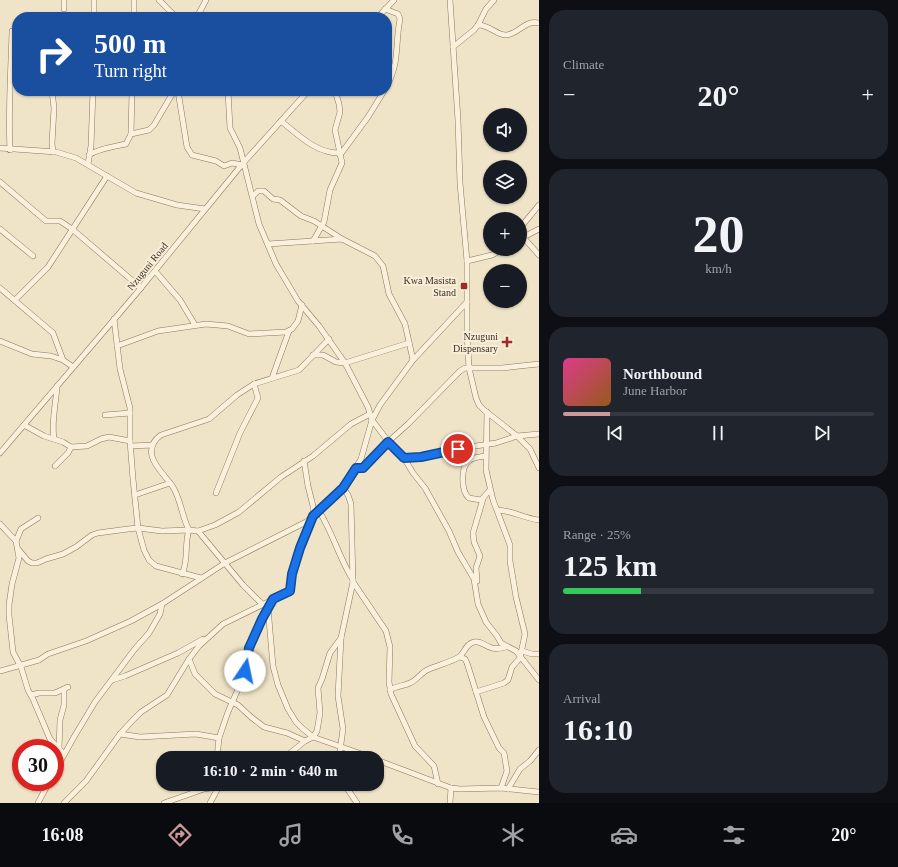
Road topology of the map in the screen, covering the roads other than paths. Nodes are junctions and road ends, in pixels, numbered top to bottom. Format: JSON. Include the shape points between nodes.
{"nodes":[{"id":1,"x":64,"y":0,"type":"edge"},
{"id":2,"x":94,"y":0,"type":"edge"},
{"id":3,"x":134,"y":0,"type":"edge"},
{"id":4,"x":159,"y":0,"type":"edge"},
{"id":5,"x":206,"y":0,"type":"edge"},
{"id":6,"x":394,"y":0,"type":"edge"},
{"id":7,"x":450,"y":0,"type":"edge"},
{"id":8,"x":494,"y":0,"type":"edge"},
{"id":9,"x":64,"y":8,"type":"dead end"},
{"id":10,"x":385,"y":9,"type":"junction"},
{"id":11,"x":94,"y":12,"type":"edge"},
{"id":12,"x":134,"y":12,"type":"edge"},
{"id":13,"x":171,"y":12,"type":"edge"},
{"id":14,"x":200,"y":12,"type":"edge"},
{"id":15,"x":382,"y":12,"type":"edge"},
{"id":16,"x":539,"y":23,"type":"edge"},
{"id":17,"x":478,"y":25,"type":"junction"},
{"id":18,"x":12,"y":31,"type":"dead end"},
{"id":19,"x":452,"y":47,"type":"junction"},
{"id":20,"x":392,"y":75,"type":"edge"},
{"id":21,"x":53,"y":96,"type":"edge"},
{"id":22,"x":93,"y":96,"type":"edge"},
{"id":23,"x":132,"y":96,"type":"edge"},
{"id":24,"x":171,"y":96,"type":"edge"},
{"id":25,"x":179,"y":96,"type":"edge"},
{"id":26,"x":228,"y":96,"type":"edge"},
{"id":27,"x":304,"y":96,"type":"edge"},
{"id":28,"x":337,"y":96,"type":"edge"},
{"id":29,"x":381,"y":96,"type":"edge"},
{"id":30,"x":281,"y":121,"type":"junction"},
{"id":31,"x":132,"y":134,"type":"junction"},
{"id":32,"x":0,"y":148,"type":"edge"},
{"id":33,"x":10,"y":150,"type":"junction"},
{"id":34,"x":53,"y":152,"type":"junction"},
{"id":35,"x":340,"y":154,"type":"junction"},
{"id":36,"x":89,"y":155,"type":"junction"},
{"id":37,"x":88,"y":164,"type":"junction"},
{"id":38,"x":243,"y":164,"type":"junction"},
{"id":39,"x":107,"y":176,"type":"junction"},
{"id":40,"x":0,"y":182,"type":"edge"},
{"id":41,"x":253,"y":196,"type":"junction"},
{"id":42,"x":539,"y":205,"type":"edge"},
{"id":43,"x":205,"y":209,"type":"junction"},
{"id":44,"x":527,"y":220,"type":"edge"},
{"id":45,"x":322,"y":227,"type":"junction"},
{"id":46,"x":0,"y":229,"type":"edge"},
{"id":47,"x":72,"y":229,"type":"junction"},
{"id":48,"x":539,"y":229,"type":"edge"},
{"id":49,"x":527,"y":235,"type":"edge"},
{"id":50,"x":342,"y":239,"type":"junction"},
{"id":51,"x":313,"y":241,"type":"junction"},
{"id":52,"x":527,"y":243,"type":"edge"},
{"id":53,"x":268,"y":244,"type":"junction"},
{"id":54,"x":539,"y":255,"type":"edge"},
{"id":55,"x":33,"y":256,"type":"dead end"},
{"id":56,"x":488,"y":256,"type":"edge"},
{"id":57,"x":467,"y":261,"type":"junction"},
{"id":58,"x":155,"y":271,"type":"junction"},
{"id":59,"x":0,"y":288,"type":"edge"},
{"id":60,"x":141,"y":288,"type":"junction"},
{"id":61,"x":15,"y":300,"type":"junction"},
{"id":62,"x":467,"y":302,"type":"junction"},
{"id":63,"x":302,"y":305,"type":"junction"},
{"id":64,"x":114,"y":319,"type":"junction"},
{"id":65,"x":195,"y":325,"type":"junction"},
{"id":66,"x":289,"y":331,"type":"junction"},
{"id":67,"x":328,"y":339,"type":"junction"},
{"id":68,"x":0,"y":341,"type":"edge"},
{"id":69,"x":409,"y":343,"type":"junction"},
{"id":70,"x":117,"y":346,"type":"junction"},
{"id":71,"x":313,"y":355,"type":"junction"},
{"id":72,"x":63,"y":360,"type":"junction"},
{"id":73,"x":413,"y":360,"type":"junction"},
{"id":74,"x":345,"y":363,"type":"junction"},
{"id":75,"x":539,"y":364,"type":"edge"},
{"id":76,"x":73,"y":366,"type":"junction"},
{"id":77,"x":469,"y":368,"type":"junction"},
{"id":78,"x":272,"y":378,"type":"junction"},
{"id":79,"x":254,"y":384,"type":"junction"},
{"id":80,"x":57,"y":386,"type":"junction"},
{"id":81,"x":486,"y":412,"type":"junction"},
{"id":82,"x":130,"y":413,"type":"junction"},
{"id":83,"x":370,"y":414,"type":"junction"},
{"id":84,"x":105,"y":415,"type":"dead end"},
{"id":85,"x":372,"y":420,"type":"junction"},
{"id":86,"x":24,"y":425,"type":"junction"},
{"id":87,"x":539,"y":434,"type":"edge"},
{"id":88,"x":517,"y":436,"type":"junction"},
{"id":89,"x":54,"y":439,"type":"junction"},
{"id":90,"x":388,"y":442,"type":"junction"},
{"id":91,"x":131,"y":443,"type":"junction"},
{"id":92,"x":153,"y":445,"type":"junction"},
{"id":93,"x":485,"y":446,"type":"junction"},
{"id":94,"x":71,"y":447,"type":"junction"},
{"id":95,"x":0,"y":453,"type":"edge"},
{"id":96,"x":485,"y":456,"type":"junction"},
{"id":97,"x":404,"y":458,"type":"junction"},
{"id":98,"x":304,"y":461,"type":"junction"},
{"id":99,"x":55,"y":466,"type":"dead end"},
{"id":100,"x":356,"y":468,"type":"junction"},
{"id":101,"x":539,"y":468,"type":"edge"},
{"id":102,"x":170,"y":483,"type":"junction"},
{"id":103,"x":343,"y":488,"type":"junction"},
{"id":104,"x":490,"y":490,"type":"junction"},
{"id":105,"x":216,"y":493,"type":"dead end"},
{"id":106,"x":135,"y":496,"type":"junction"},
{"id":107,"x":483,"y":499,"type":"junction"},
{"id":108,"x":498,"y":510,"type":"junction"},
{"id":109,"x":320,"y":511,"type":"junction"},
{"id":110,"x":313,"y":516,"type":"junction"},
{"id":111,"x":38,"y":518,"type":"dead end"},
{"id":112,"x":539,"y":520,"type":"edge"},
{"id":113,"x":0,"y":524,"type":"edge"},
{"id":114,"x":138,"y":528,"type":"junction"},
{"id":115,"x":189,"y":530,"type":"junction"},
{"id":116,"x":198,"y":531,"type":"junction"},
{"id":117,"x":16,"y":541,"type":"junction"},
{"id":118,"x":18,"y":548,"type":"junction"},
{"id":119,"x":225,"y":563,"type":"junction"},
{"id":120,"x":182,"y":574,"type":"junction"},
{"id":121,"x":202,"y":578,"type":"junction"},
{"id":122,"x":353,"y":581,"type":"junction"},
{"id":123,"x":476,"y":585,"type":"junction"},
{"id":124,"x":273,"y":599,"type":"junction"},
{"id":125,"x":162,"y":604,"type":"junction"},
{"id":126,"x":262,"y":604,"type":"junction"},
{"id":127,"x":268,"y":608,"type":"junction"},
{"id":128,"x":210,"y":636,"type":"junction"},
{"id":129,"x":341,"y":638,"type":"junction"},
{"id":130,"x":506,"y":647,"type":"junction"},
{"id":131,"x":522,"y":651,"type":"junction"},
{"id":132,"x":539,"y":654,"type":"edge"},
{"id":133,"x":460,"y":657,"type":"junction"},
{"id":134,"x":520,"y":658,"type":"junction"},
{"id":135,"x":189,"y":659,"type":"junction"},
{"id":136,"x":20,"y":665,"type":"junction"},
{"id":137,"x":0,"y":671,"type":"edge"},
{"id":138,"x":112,"y":680,"type":"junction"},
{"id":139,"x":539,"y":680,"type":"edge"},
{"id":140,"x":390,"y":690,"type":"junction"},
{"id":141,"x":476,"y":692,"type":"junction"},
{"id":142,"x":31,"y":695,"type":"junction"},
{"id":143,"x":232,"y":701,"type":"junction"},
{"id":144,"x":120,"y":734,"type":"junction"},
{"id":145,"x":313,"y":737,"type":"junction"},
{"id":146,"x":219,"y":738,"type":"junction"},
{"id":147,"x":50,"y":739,"type":"edge"},
{"id":148,"x":59,"y":739,"type":"edge"},
{"id":149,"x":305,"y":741,"type":"junction"},
{"id":150,"x":341,"y":746,"type":"junction"},
{"id":151,"x":539,"y":750,"type":"edge"},
{"id":152,"x":218,"y":751,"type":"edge"},
{"id":153,"x":293,"y":751,"type":"edge"},
{"id":154,"x":340,"y":751,"type":"edge"},
{"id":155,"x":354,"y":751,"type":"edge"},
{"id":156,"x":64,"y":754,"type":"edge"},
{"id":157,"x":384,"y":763,"type":"edge"},
{"id":158,"x":438,"y":784,"type":"junction"},
{"id":159,"x":450,"y":788,"type":"junction"},
{"id":160,"x":501,"y":788,"type":"junction"},
{"id":161,"x":508,"y":789,"type":"junction"},
{"id":162,"x":460,"y":790,"type":"junction"},
{"id":163,"x":44,"y":791,"type":"edge"},
{"id":164,"x":198,"y":791,"type":"edge"},
{"id":165,"x":216,"y":791,"type":"edge"},
{"id":166,"x":349,"y":791,"type":"edge"},
{"id":167,"x":539,"y":792,"type":"edge"},
{"id":168,"x":451,"y":801,"type":"edge"},
{"id":169,"x":67,"y":802,"type":"edge"},
{"id":170,"x":38,"y":803,"type":"edge"},
{"id":171,"x":164,"y":803,"type":"edge"},
{"id":172,"x":210,"y":803,"type":"edge"},
{"id":173,"x":357,"y":803,"type":"edge"}],
"edges":[{"from":1,"to":9,"type":"street"},
{"from":2,"to":11,"type":"street"},
{"from":3,"to":12,"type":"street"},
{"from":4,"to":13,"type":"street"},
{"from":5,"to":14,"type":"street"},
{"from":6,"to":10,"type":"street"},
{"from":7,"to":19,"type":"street"},
{"from":8,"to":17,"type":"street"},
{"from":10,"to":15,"type":"street"},
{"from":10,"to":20,"type":"street","via":[[398,14],[400,19],[395,68]]},
{"from":16,"to":17,"type":"street","via":[[529,23],[506,34]]},
{"from":17,"to":19,"type":"street","via":[[467,37]]},
{"from":18,"to":33,"type":"street"},
{"from":19,"to":57,"type":"street"},
{"from":21,"to":34,"type":"street"},
{"from":22,"to":36,"type":"street"},
{"from":23,"to":31,"type":"street"},
{"from":24,"to":31,"type":"street","via":[[150,130]]},
{"from":25,"to":38,"type":"street","via":[[187,147],[192,155],[216,161],[224,166],[232,163]]},
{"from":26,"to":38,"type":"street","via":[[230,128],[240,148]]},
{"from":27,"to":30,"type":"street","name":"Nzuguni Road"},
{"from":28,"to":35,"type":"street","via":[[340,112],[335,130]]},
{"from":29,"to":35,"type":"street","via":[[368,118]]},
{"from":30,"to":35,"type":"street","via":[[317,148]]},
{"from":30,"to":38,"type":"street","name":"Nzuguni Road"},
{"from":31,"to":36,"type":"street","via":[[126,144],[104,148]]},
{"from":32,"to":33,"type":"street"},
{"from":33,"to":34,"type":"street"},
{"from":34,"to":37,"type":"street"},
{"from":35,"to":45,"type":"street","via":[[341,165],[330,190]]},
{"from":36,"to":37,"type":"street"},
{"from":37,"to":39,"type":"street"},
{"from":38,"to":41,"type":"street"},
{"from":38,"to":43,"type":"street","name":"Nzuguni Road"},
{"from":39,"to":43,"type":"street","via":[[131,191],[148,197]]},
{"from":39,"to":47,"type":"street"},
{"from":40,"to":47,"type":"street","via":[[46,221],[60,221]]},
{"from":41,"to":45,"type":"street","via":[[258,191],[264,191]]},
{"from":41,"to":53,"type":"street","via":[[259,224]]},
{"from":42,"to":44,"type":"street"},
{"from":43,"to":58,"type":"street","name":"Nzuguni Road"},
{"from":45,"to":50,"type":"street"},
{"from":45,"to":51,"type":"street"},
{"from":46,"to":55,"type":"street"},
{"from":47,"to":60,"type":"street"},
{"from":47,"to":61,"type":"street","via":[[48,267]]},
{"from":48,"to":49,"type":"street"},
{"from":50,"to":51,"type":"street"},
{"from":50,"to":69,"type":"street","via":[[371,254],[383,266],[389,294],[405,324]]},
{"from":51,"to":53,"type":"street"},
{"from":52,"to":54,"type":"street"},
{"from":53,"to":63,"type":"street","via":[[276,264]]},
{"from":56,"to":57,"type":"street"},
{"from":57,"to":62,"type":"street"},
{"from":58,"to":60,"type":"street","name":"Nzuguni Road"},
{"from":58,"to":65,"type":"street","via":[[180,300]]},
{"from":59,"to":61,"type":"street"},
{"from":60,"to":64,"type":"street","name":"Nzuguni Road"},
{"from":61,"to":72,"type":"street","via":[[53,333]]},
{"from":62,"to":73,"type":"street"},
{"from":62,"to":77,"type":"street"},
{"from":63,"to":66,"type":"street","via":[[298,321]]},
{"from":63,"to":67,"type":"street"},
{"from":64,"to":70,"type":"street"},
{"from":64,"to":76,"type":"street","name":"Nzuguni Road"},
{"from":65,"to":66,"type":"street","via":[[228,326],[253,334]]},
{"from":65,"to":70,"type":"street","via":[[158,331]]},
{"from":66,"to":78,"type":"street"},
{"from":67,"to":71,"type":"street"},
{"from":67,"to":74,"type":"street"},
{"from":68,"to":72,"type":"street","via":[[32,354]]},
{"from":69,"to":73,"type":"street"},
{"from":69,"to":74,"type":"street"},
{"from":70,"to":82,"type":"street"},
{"from":71,"to":74,"type":"street","via":[[324,355],[338,363]]},
{"from":71,"to":78,"type":"street","via":[[299,370]]},
{"from":72,"to":76,"type":"street"},
{"from":73,"to":85,"type":"street"},
{"from":74,"to":83,"type":"street"},
{"from":75,"to":77,"type":"street"},
{"from":76,"to":80,"type":"street","name":"Nzuguni Road"},
{"from":77,"to":81,"type":"street","via":[[479,405]]},
{"from":77,"to":90,"type":"street","via":[[456,374]]},
{"from":78,"to":79,"type":"street"},
{"from":79,"to":92,"type":"street","via":[[209,419],[162,435]]},
{"from":79,"to":105,"type":"street","via":[[258,398],[240,433]]},
{"from":80,"to":86,"type":"street","name":"Nzuguni Road"},
{"from":80,"to":89,"type":"street","via":[[52,424]]},
{"from":81,"to":88,"type":"street"},
{"from":81,"to":93,"type":"street"},
{"from":82,"to":84,"type":"street"},
{"from":82,"to":91,"type":"street"},
{"from":83,"to":85,"type":"street"},
{"from":83,"to":98,"type":"street","via":[[351,424]]},
{"from":85,"to":90,"type":"street"},
{"from":85,"to":100,"type":"street"},
{"from":86,"to":89,"type":"street"},
{"from":86,"to":95,"type":"street","name":"Nzuguni Road"},
{"from":87,"to":88,"type":"street"},
{"from":88,"to":93,"type":"street"},
{"from":88,"to":101,"type":"street","via":[[530,449]]},
{"from":89,"to":94,"type":"street"},
{"from":90,"to":97,"type":"street"},
{"from":90,"to":100,"type":"street","via":[[363,468]]},
{"from":91,"to":92,"type":"street"},
{"from":91,"to":94,"type":"street","via":[[109,437],[87,446]]},
{"from":91,"to":106,"type":"street"},
{"from":92,"to":102,"type":"street","via":[[152,456]]},
{"from":93,"to":96,"type":"street"},
{"from":93,"to":97,"type":"street"},
{"from":94,"to":99,"type":"street"},
{"from":96,"to":104,"type":"street"},
{"from":96,"to":107,"type":"street","via":[[468,461],[463,469],[467,497]]},
{"from":97,"to":123,"type":"street","via":[[425,488]]},
{"from":98,"to":110,"type":"street"},
{"from":98,"to":116,"type":"street","via":[[281,476],[239,512]]},
{"from":100,"to":103,"type":"street"},
{"from":102,"to":106,"type":"street"},
{"from":102,"to":115,"type":"street"},
{"from":103,"to":109,"type":"street"},
{"from":103,"to":122,"type":"street","via":[[351,504]]},
{"from":104,"to":107,"type":"street"},
{"from":104,"to":108,"type":"street"},
{"from":106,"to":114,"type":"street"},
{"from":107,"to":123,"type":"street","via":[[473,533],[480,556],[476,568]]},
{"from":108,"to":112,"type":"street"},
{"from":108,"to":131,"type":"street","via":[[510,545],[516,597],[525,634]]},
{"from":109,"to":110,"type":"street"},
{"from":109,"to":122,"type":"street"},
{"from":110,"to":119,"type":"street"},
{"from":110,"to":124,"type":"street","via":[[292,574],[290,591]]},
{"from":111,"to":117,"type":"street","via":[[21,529]]},
{"from":113,"to":117,"type":"street"},
{"from":114,"to":115,"type":"street","via":[[162,531]]},
{"from":114,"to":118,"type":"street","via":[[95,534],[63,554],[32,563]]},
{"from":114,"to":120,"type":"street","via":[[146,555],[152,564]]},
{"from":115,"to":116,"type":"street"},
{"from":115,"to":120,"type":"street"},
{"from":116,"to":119,"type":"street"},
{"from":117,"to":118,"type":"street"},
{"from":118,"to":136,"type":"street","via":[[19,561],[12,584],[9,615],[13,652]]},
{"from":119,"to":121,"type":"street"},
{"from":119,"to":126,"type":"street","via":[[243,586]]},
{"from":120,"to":121,"type":"street"},
{"from":121,"to":125,"type":"street"},
{"from":122,"to":129,"type":"street"},
{"from":122,"to":140,"type":"street","via":[[386,631],[390,647]]},
{"from":123,"to":130,"type":"street","via":[[478,604],[486,622]]},
{"from":124,"to":126,"type":"street"},
{"from":124,"to":127,"type":"street"},
{"from":125,"to":136,"type":"street","via":[[86,642]]},
{"from":125,"to":138,"type":"street","via":[[160,614],[149,633]]},
{"from":126,"to":128,"type":"street","via":[[228,622]]},
{"from":127,"to":143,"type":"street","via":[[249,648],[242,680]]},
{"from":127,"to":145,"type":"street","via":[[273,666],[278,685],[296,722]]},
{"from":128,"to":135,"type":"street"},
{"from":128,"to":138,"type":"street","via":[[178,653]]},
{"from":129,"to":145,"type":"street","via":[[330,653],[318,688],[319,720]]},
{"from":129,"to":150,"type":"street","via":[[338,696],[343,725]]},
{"from":130,"to":133,"type":"street","via":[[494,649],[474,642]]},
{"from":130,"to":134,"type":"street","via":[[514,650]]},
{"from":131,"to":132,"type":"street"},
{"from":131,"to":134,"type":"street"},
{"from":133,"to":140,"type":"street","via":[[426,671],[409,684]]},
{"from":133,"to":141,"type":"street","via":[[467,663]]},
{"from":134,"to":139,"type":"street"},
{"from":134,"to":141,"type":"street","via":[[512,667],[506,682]]},
{"from":135,"to":143,"type":"street","via":[[195,674],[211,692]]},
{"from":135,"to":144,"type":"street","via":[[167,695],[141,712]]},
{"from":136,"to":137,"type":"street"},
{"from":136,"to":142,"type":"street"},
{"from":138,"to":156,"type":"street","via":[[95,702]]},
{"from":140,"to":158,"type":"street","via":[[415,746],[434,766]]},
{"from":141,"to":160,"type":"street","via":[[487,723],[504,753],[507,771]]},
{"from":142,"to":147,"type":"street"},
{"from":142,"to":148,"type":"street","via":[[55,693],[66,688]]},
{"from":143,"to":146,"type":"street"},
{"from":143,"to":149,"type":"street","via":[[264,727]]},
{"from":144,"to":146,"type":"street","via":[[140,737],[196,734]]},
{"from":144,"to":169,"type":"street","via":[[86,781]]},
{"from":145,"to":149,"type":"street"},
{"from":145,"to":150,"type":"street"},
{"from":146,"to":152,"type":"street"},
{"from":149,"to":153,"type":"street"},
{"from":150,"to":154,"type":"street"},
{"from":150,"to":155,"type":"street"},
{"from":151,"to":161,"type":"street","via":[[520,770]]},
{"from":157,"to":158,"type":"street"},
{"from":158,"to":159,"type":"street"},
{"from":159,"to":162,"type":"street"},
{"from":159,"to":168,"type":"street"},
{"from":160,"to":161,"type":"street"},
{"from":160,"to":162,"type":"street"},
{"from":161,"to":167,"type":"street"},
{"from":162,"to":168,"type":"street"},
{"from":163,"to":170,"type":"street"},
{"from":164,"to":171,"type":"street"},
{"from":165,"to":172,"type":"street"},
{"from":166,"to":173,"type":"street"}]}
